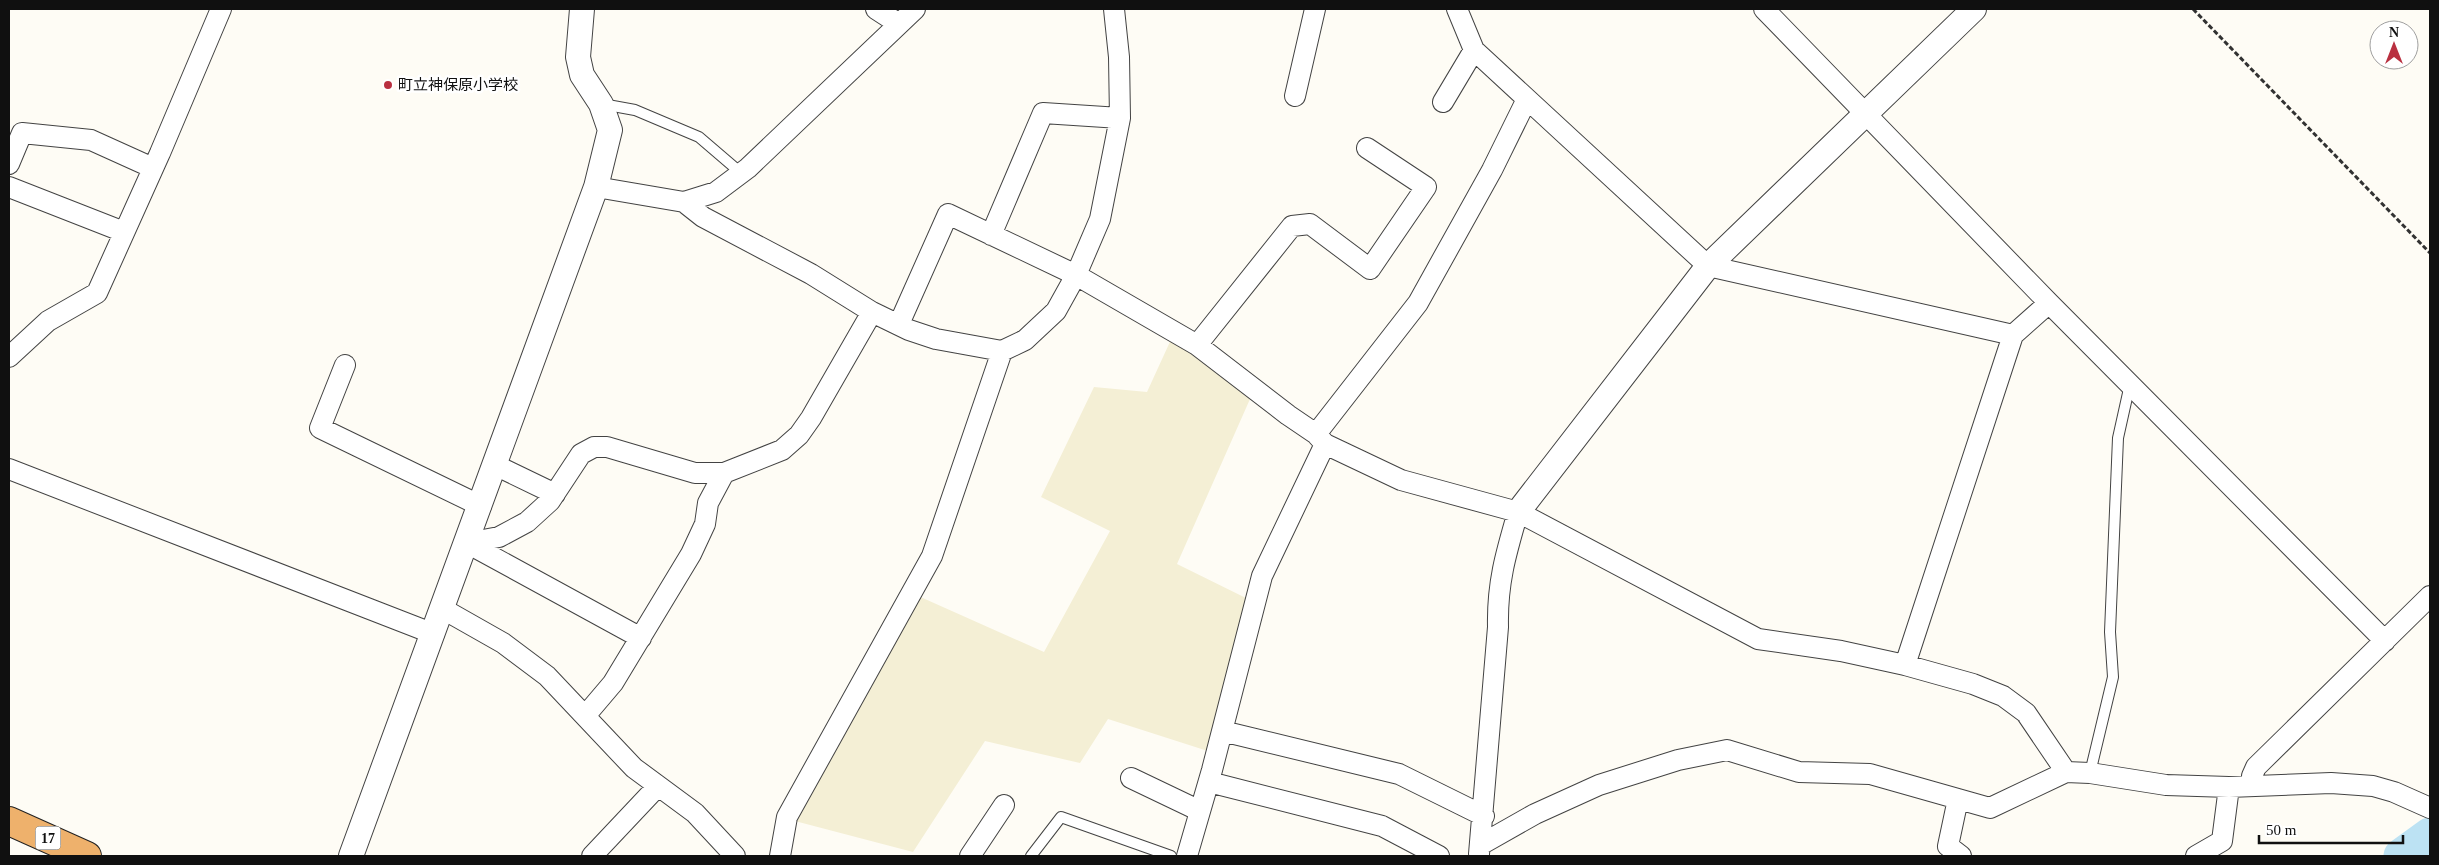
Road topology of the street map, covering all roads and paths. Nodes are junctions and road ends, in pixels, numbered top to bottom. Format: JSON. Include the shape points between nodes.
{"nodes":[{"id":1,"x":221,"y":9,"type":"edge"},
{"id":2,"x":582,"y":9,"type":"edge"},
{"id":3,"x":876,"y":9,"type":"edge"},
{"id":4,"x":915,"y":9,"type":"edge"},
{"id":5,"x":1114,"y":9,"type":"edge"},
{"id":6,"x":1315,"y":9,"type":"edge"},
{"id":7,"x":1457,"y":9,"type":"edge"},
{"id":8,"x":1764,"y":9,"type":"edge"},
{"id":9,"x":1974,"y":9,"type":"edge"},
{"id":10,"x":2192,"y":9,"type":"edge"},
{"id":11,"x":899,"y":24,"type":"junction"},
{"id":12,"x":1474,"y":50,"type":"junction"},
{"id":13,"x":1296,"y":96,"type":"dead end"},
{"id":14,"x":1526,"y":101,"type":"junction"},
{"id":15,"x":1443,"y":102,"type":"dead end"},
{"id":16,"x":601,"y":104,"type":"junction"},
{"id":17,"x":1866,"y":115,"type":"junction"},
{"id":18,"x":1120,"y":118,"type":"junction"},
{"id":19,"x":1367,"y":148,"type":"dead end"},
{"id":20,"x":9,"y":164,"type":"edge"},
{"id":21,"x":154,"y":168,"type":"junction"},
{"id":22,"x":741,"y":173,"type":"junction"},
{"id":23,"x":596,"y":187,"type":"junction"},
{"id":24,"x":9,"y":188,"type":"edge"},
{"id":25,"x":684,"y":202,"type":"junction"},
{"id":26,"x":124,"y":232,"type":"junction"},
{"id":27,"x":991,"y":235,"type":"junction"},
{"id":28,"x":2430,"y":253,"type":"edge"},
{"id":29,"x":1708,"y":266,"type":"junction"},
{"id":30,"x":1076,"y":275,"type":"junction"},
{"id":31,"x":2049,"y":303,"type":"junction"},
{"id":32,"x":872,"y":312,"type":"junction"},
{"id":33,"x":899,"y":324,"type":"junction"},
{"id":34,"x":2013,"y":336,"type":"junction"},
{"id":35,"x":1197,"y":345,"type":"junction"},
{"id":36,"x":1002,"y":351,"type":"junction"},
{"id":37,"x":9,"y":357,"type":"edge"},
{"id":38,"x":345,"y":365,"type":"dead end"},
{"id":39,"x":2130,"y":384,"type":"junction"},
{"id":40,"x":1320,"y":439,"type":"junction"},
{"id":41,"x":495,"y":465,"type":"junction"},
{"id":42,"x":9,"y":469,"type":"edge"},
{"id":43,"x":724,"y":473,"type":"junction"},
{"id":44,"x":555,"y":494,"type":"junction"},
{"id":45,"x":480,"y":506,"type":"junction"},
{"id":46,"x":1518,"y":512,"type":"junction"},
{"id":47,"x":467,"y":543,"type":"junction"},
{"id":48,"x":2430,"y":596,"type":"edge"},
{"id":49,"x":443,"y":609,"type":"junction"},
{"id":50,"x":434,"y":634,"type":"junction"},
{"id":51,"x":641,"y":638,"type":"junction"},
{"id":52,"x":2385,"y":641,"type":"junction"},
{"id":53,"x":1905,"y":665,"type":"junction"},
{"id":54,"x":586,"y":716,"type":"junction"},
{"id":55,"x":1222,"y":731,"type":"junction"},
{"id":56,"x":2066,"y":772,"type":"junction"},
{"id":57,"x":2090,"y":773,"type":"junction"},
{"id":58,"x":1132,"y":778,"type":"dead end"},
{"id":59,"x":1209,"y":782,"type":"junction"},
{"id":60,"x":658,"y":786,"type":"junction"},
{"id":61,"x":2252,"y":786,"type":"junction"},
{"id":62,"x":2229,"y":787,"type":"junction"},
{"id":63,"x":1958,"y":799,"type":"junction"},
{"id":64,"x":1004,"y":805,"type":"dead end"},
{"id":65,"x":2426,"y":806,"type":"edge"},
{"id":66,"x":1200,"y":811,"type":"junction"},
{"id":67,"x":1484,"y":816,"type":"junction"},
{"id":68,"x":9,"y":821,"type":"edge"},
{"id":69,"x":1480,"y":850,"type":"edge"},
{"id":70,"x":87,"y":856,"type":"edge"},
{"id":71,"x":351,"y":856,"type":"edge"},
{"id":72,"x":592,"y":856,"type":"edge"},
{"id":73,"x":735,"y":856,"type":"edge"},
{"id":74,"x":780,"y":856,"type":"edge"},
{"id":75,"x":970,"y":856,"type":"edge"},
{"id":76,"x":1031,"y":856,"type":"edge"},
{"id":77,"x":1171,"y":856,"type":"edge"},
{"id":78,"x":1187,"y":856,"type":"edge"},
{"id":79,"x":1439,"y":856,"type":"edge"},
{"id":80,"x":1961,"y":856,"type":"edge"},
{"id":81,"x":2196,"y":856,"type":"edge"}],
"edges":[{"from":1,"to":21,"type":"street"},
{"from":2,"to":16,"type":"street","via":[[578,57],[582,75]]},
{"from":3,"to":11,"type":"street"},
{"from":4,"to":11,"type":"street"},
{"from":5,"to":18,"type":"street"},
{"from":6,"to":13,"type":"street"},
{"from":7,"to":12,"type":"street"},
{"from":8,"to":17,"type":"street"},
{"from":9,"to":17,"type":"street"},
{"from":10,"to":28,"type":"path"},
{"from":11,"to":22,"type":"street"},
{"from":12,"to":14,"type":"street"},
{"from":12,"to":15,"type":"street"},
{"from":14,"to":29,"type":"street"},
{"from":14,"to":40,"type":"street","via":[[1492,170],[1418,303]]},
{"from":16,"to":22,"type":"lane","via":[[635,110],[699,137]]},
{"from":16,"to":23,"type":"street","via":[[610,130]]},
{"from":17,"to":29,"type":"street"},
{"from":17,"to":31,"type":"street"},
{"from":18,"to":27,"type":"street","via":[[1043,113]]},
{"from":18,"to":30,"type":"street","via":[[1100,219]]},
{"from":19,"to":35,"type":"street","via":[[1426,187],[1370,269],[1310,224],[1292,226]]},
{"from":20,"to":21,"type":"street","via":[[22,133],[90,140]]},
{"from":21,"to":26,"type":"street"},
{"from":22,"to":25,"type":"street","via":[[716,192]]},
{"from":23,"to":25,"type":"street"},
{"from":23,"to":41,"type":"street"},
{"from":24,"to":26,"type":"street"},
{"from":25,"to":32,"type":"street","via":[[703,217],[811,274]]},
{"from":26,"to":37,"type":"street","via":[[97,293],[48,321]]},
{"from":27,"to":30,"type":"street"},
{"from":27,"to":33,"type":"street","via":[[948,214]]},
{"from":29,"to":34,"type":"street"},
{"from":29,"to":46,"type":"street"},
{"from":30,"to":35,"type":"street"},
{"from":30,"to":36,"type":"street","via":[[1056,311],[1026,340]]},
{"from":31,"to":34,"type":"street"},
{"from":31,"to":39,"type":"street"},
{"from":32,"to":33,"type":"street"},
{"from":32,"to":43,"type":"street","via":[[799,435],[782,450]]},
{"from":33,"to":36,"type":"street","via":[[936,339]]},
{"from":34,"to":53,"type":"street"},
{"from":35,"to":40,"type":"street"},
{"from":36,"to":74,"type":"street","via":[[932,556],[787,817]]},
{"from":38,"to":45,"type":"street","via":[[320,428]]},
{"from":39,"to":52,"type":"street"},
{"from":39,"to":57,"type":"lane","via":[[2118,438],[2110,632],[2112,677]]},
{"from":40,"to":46,"type":"street","via":[[1401,480]]},
{"from":40,"to":55,"type":"street","via":[[1262,576]]},
{"from":41,"to":44,"type":"street"},
{"from":41,"to":45,"type":"street"},
{"from":42,"to":50,"type":"street"},
{"from":43,"to":44,"type":"street","via":[[695,473],[608,447],[594,447],[580,454]]},
{"from":43,"to":51,"type":"street","via":[[708,504],[705,524],[692,554]]},
{"from":44,"to":47,"type":"street","via":[[527,522],[499,537]]},
{"from":45,"to":47,"type":"street"},
{"from":46,"to":53,"type":"street","via":[[1758,639],[1841,651]]},
{"from":46,"to":67,"type":"street","via":[[1503,562],[1497,597],[1498,627]]},
{"from":47,"to":49,"type":"street"},
{"from":47,"to":51,"type":"street"},
{"from":48,"to":52,"type":"street"},
{"from":49,"to":50,"type":"street"},
{"from":49,"to":54,"type":"street","via":[[502,643],[547,676]]},
{"from":50,"to":71,"type":"street"},
{"from":51,"to":54,"type":"street","via":[[614,683]]},
{"from":52,"to":61,"type":"street","via":[[2256,767]]},
{"from":53,"to":56,"type":"street","via":[[2003,696],[2026,713]]},
{"from":54,"to":60,"type":"street","via":[[634,768]]},
{"from":55,"to":59,"type":"street"},
{"from":55,"to":67,"type":"street","via":[[1399,774]]},
{"from":56,"to":57,"type":"street"},
{"from":56,"to":63,"type":"street","via":[[1990,808]]},
{"from":57,"to":62,"type":"street","via":[[2166,785]]},
{"from":58,"to":66,"type":"street"},
{"from":59,"to":66,"type":"street"},
{"from":59,"to":79,"type":"street","via":[[1382,826]]},
{"from":60,"to":72,"type":"street"},
{"from":60,"to":73,"type":"street","via":[[695,813]]},
{"from":61,"to":62,"type":"street"},
{"from":61,"to":65,"type":"street","via":[[2331,783],[2373,786]]},
{"from":62,"to":81,"type":"street","via":[[2222,841]]},
{"from":63,"to":69,"type":"street","via":[[1870,774],[1799,772],[1727,750],[1678,760],[1600,785],[1536,814]]},
{"from":63,"to":80,"type":"street","via":[[1948,846]]},
{"from":64,"to":75,"type":"street"},
{"from":66,"to":78,"type":"street"},
{"from":67,"to":69,"type":"street"},
{"from":68,"to":70,"type":"highway","number":"17"},
{"from":76,"to":77,"type":"lane","via":[[1061,817]]}]}
